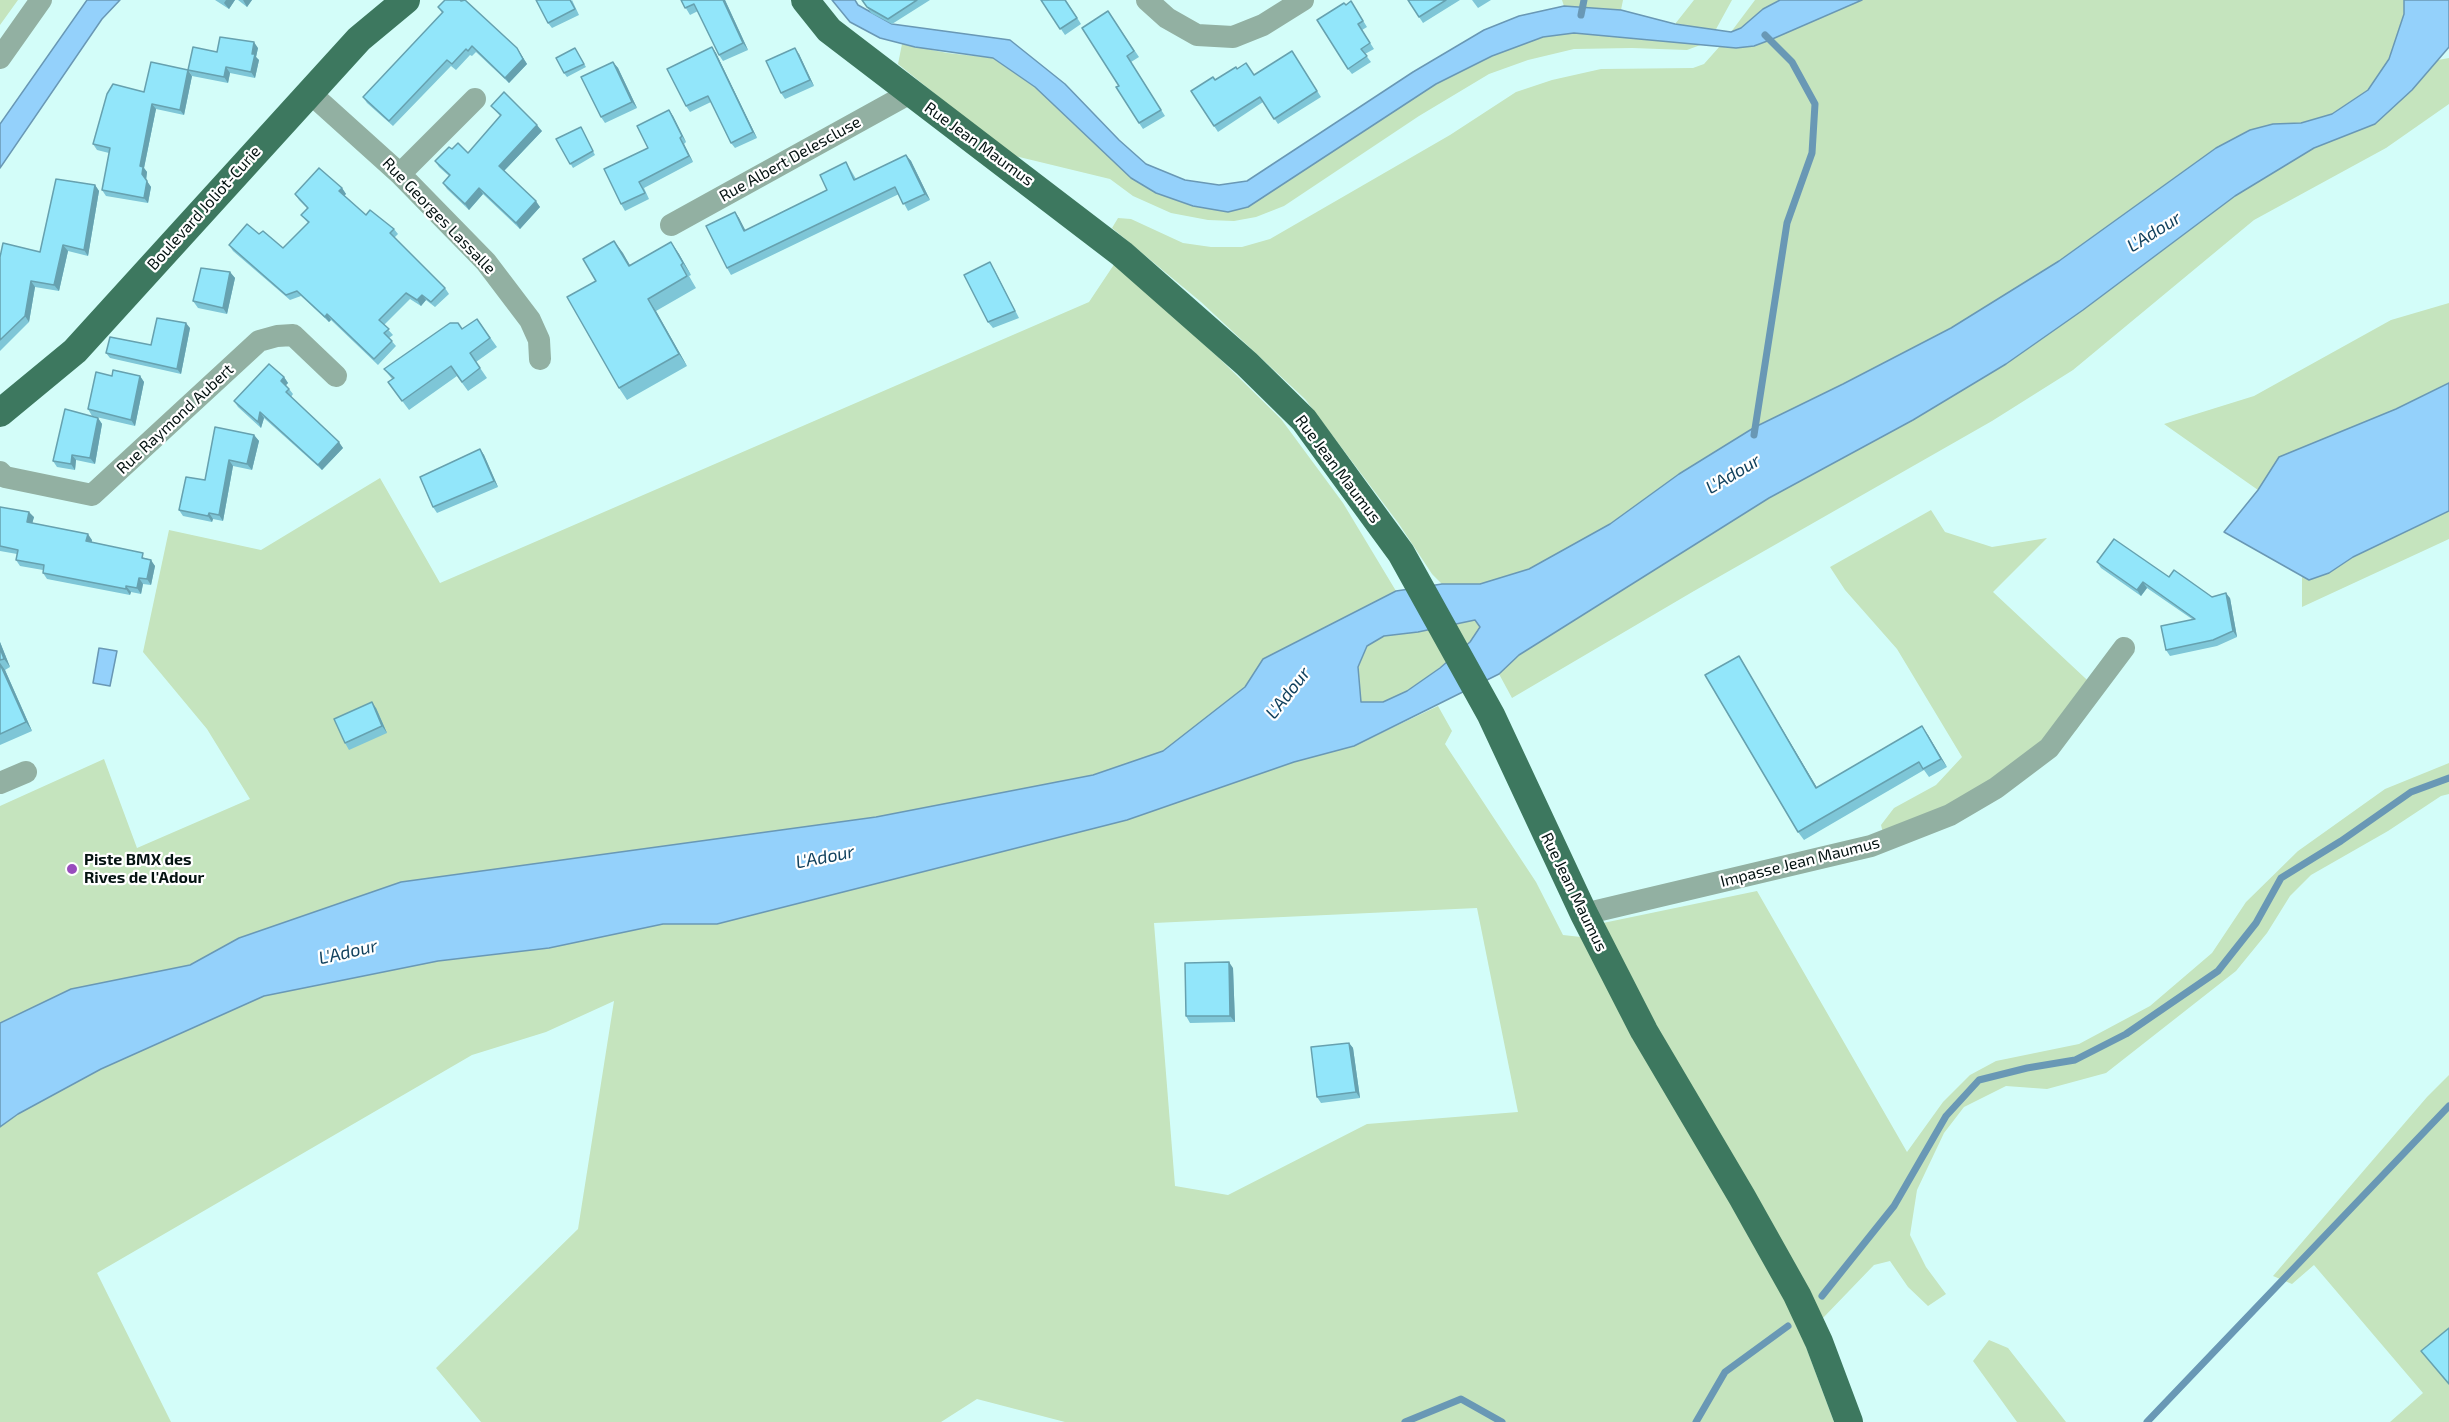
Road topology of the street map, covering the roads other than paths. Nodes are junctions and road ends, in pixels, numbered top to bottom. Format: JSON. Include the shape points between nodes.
{"nodes":[{"id":1,"x":41,"y":0,"type":"edge"},
{"id":2,"x":406,"y":0,"type":"edge"},
{"id":3,"x":804,"y":0,"type":"edge"},
{"id":4,"x":1148,"y":0,"type":"edge"},
{"id":5,"x":1303,"y":0,"type":"edge"},
{"id":6,"x":0,"y":58,"type":"edge"},
{"id":7,"x":309,"y":92,"type":"junction"},
{"id":8,"x":910,"y":93,"type":"junction"},
{"id":9,"x":475,"y":99,"type":"dead end"},
{"id":10,"x":400,"y":174,"type":"junction"},
{"id":11,"x":671,"y":225,"type":"dead end"},
{"id":12,"x":540,"y":359,"type":"dead end"},
{"id":13,"x":336,"y":376,"type":"dead end"},
{"id":14,"x":0,"y":413,"type":"edge"},
{"id":15,"x":0,"y":472,"type":"edge"},
{"id":16,"x":2124,"y":648,"type":"dead end"},
{"id":17,"x":26,"y":772,"type":"dead end"},
{"id":18,"x":0,"y":783,"type":"edge"},
{"id":19,"x":1584,"y":914,"type":"junction"},
{"id":20,"x":1849,"y":1422,"type":"edge"}],
"edges":[{"from":1,"to":6,"type":"street"},
{"from":2,"to":7,"type":"main road","name":"Boulevard Joliot-Curie","via":[[359,39]]},
{"from":3,"to":8,"type":"main road","name":"Rue Jean Maumus","via":[[829,30]]},
{"from":4,"to":5,"type":"street","via":[[1167,18],[1197,35],[1233,37],[1263,26]]},
{"from":7,"to":10,"type":"street","name":"Rue Georges Lassalle"},
{"from":7,"to":14,"type":"main road","name":"Boulevard Joliot-Curie","via":[[75,351]]},
{"from":8,"to":11,"type":"street","name":"Rue Albert Delescluse"},
{"from":8,"to":19,"type":"main road","name":"Rue Jean Maumus","via":[[1122,254],[1304,420],[1401,554],[1491,716]]},
{"from":9,"to":10,"type":"street"},
{"from":10,"to":12,"type":"street","name":"Rue Georges Lassalle","via":[[486,262],[530,320],[539,340]]},
{"from":13,"to":15,"type":"street","name":"Rue Raymond Aubert","via":[[293,335],[259,341],[92,495],[5,477]]},
{"from":16,"to":19,"type":"street","name":"Impasse Jean Maumus","via":[[2049,748],[1996,788],[1950,815],[1871,846]]},
{"from":17,"to":18,"type":"street"},
{"from":19,"to":20,"type":"main road","name":"Rue Jean Maumus","via":[[1644,1031],[1797,1295],[1820,1342]]}]}
